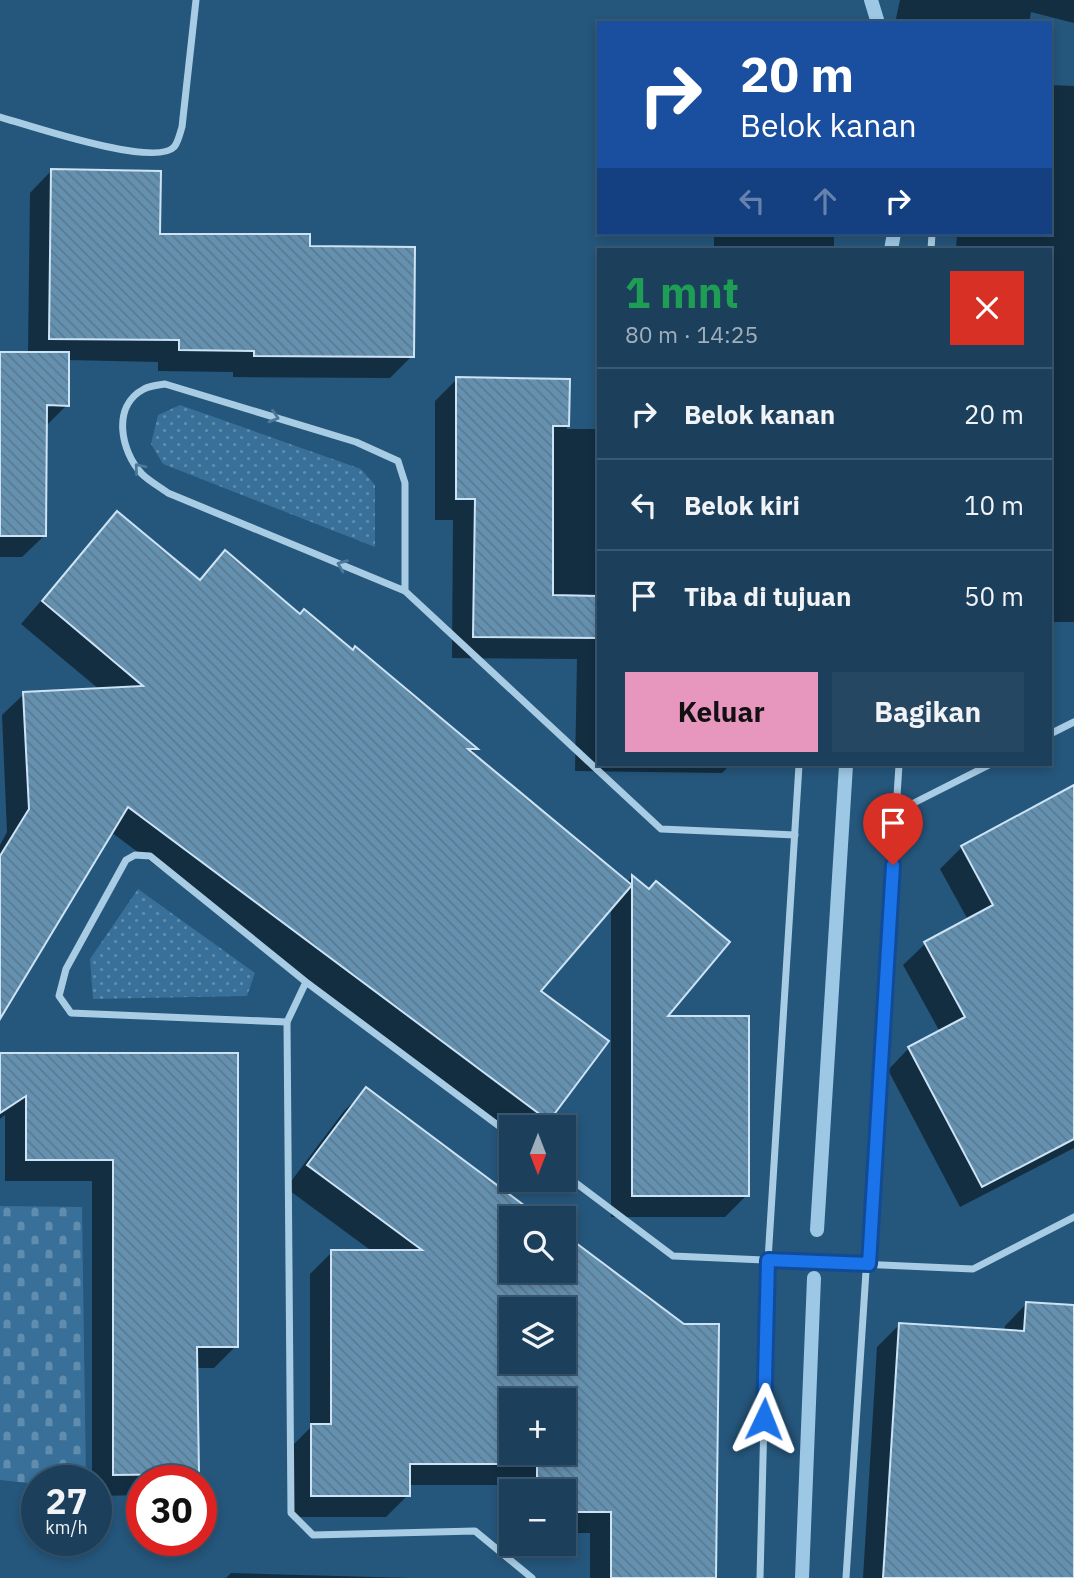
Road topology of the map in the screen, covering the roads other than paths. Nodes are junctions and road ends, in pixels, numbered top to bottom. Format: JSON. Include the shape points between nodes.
{"nodes":[{"id":1,"x":195,"y":0,"type":"edge"},
{"id":2,"x":0,"y":117,"type":"edge"},
{"id":3,"x":405,"y":591,"type":"junction"},
{"id":4,"x":1074,"y":722,"type":"edge"},
{"id":5,"x":1052,"y":733,"type":"edge"},
{"id":6,"x":799,"y":766,"type":"edge"},
{"id":7,"x":899,"y":766,"type":"edge"},
{"id":8,"x":987,"y":766,"type":"edge"},
{"id":9,"x":896,"y":812,"type":"junction"},
{"id":10,"x":795,"y":835,"type":"junction"},
{"id":11,"x":306,"y":982,"type":"junction"},
{"id":12,"x":287,"y":1022,"type":"junction"},
{"id":13,"x":499,"y":1126,"type":"edge"},
{"id":14,"x":576,"y":1183,"type":"edge"},
{"id":15,"x":1074,"y":1217,"type":"edge"},
{"id":16,"x":768,"y":1260,"type":"junction"},
{"id":17,"x":869,"y":1264,"type":"junction"},
{"id":18,"x":532,"y":1578,"type":"edge"},
{"id":19,"x":760,"y":1578,"type":"edge"},
{"id":20,"x":846,"y":1578,"type":"edge"}],
"edges":[{"from":1,"to":2,"type":"street","via":[[182,127],[176,146],[167,152],[120,150]]},
{"from":3,"to":3,"type":"street","one_way":true,"via":[[168,493],[142,474],[128,454],[121,433],[126,407],[143,389],[165,384],[356,442],[398,461],[405,483]]},
{"from":3,"to":10,"type":"street","via":[[661,829]]},
{"from":4,"to":5,"type":"street"},
{"from":6,"to":10,"type":"street"},
{"from":7,"to":9,"type":"street"},
{"from":8,"to":9,"type":"street"},
{"from":9,"to":17,"type":"street"},
{"from":10,"to":16,"type":"street"},
{"from":11,"to":12,"type":"street"},
{"from":11,"to":12,"type":"street","via":[[150,856],[135,855],[126,860],[66,969],[59,996],[71,1013]]},
{"from":11,"to":13,"type":"street"},
{"from":12,"to":18,"type":"street","via":[[291,1513],[313,1535],[475,1531]]},
{"from":14,"to":16,"type":"street","via":[[673,1256]]},
{"from":15,"to":17,"type":"street","via":[[973,1269]]},
{"from":16,"to":17,"type":"street"},
{"from":16,"to":19,"type":"street"},
{"from":17,"to":20,"type":"street"}]}
